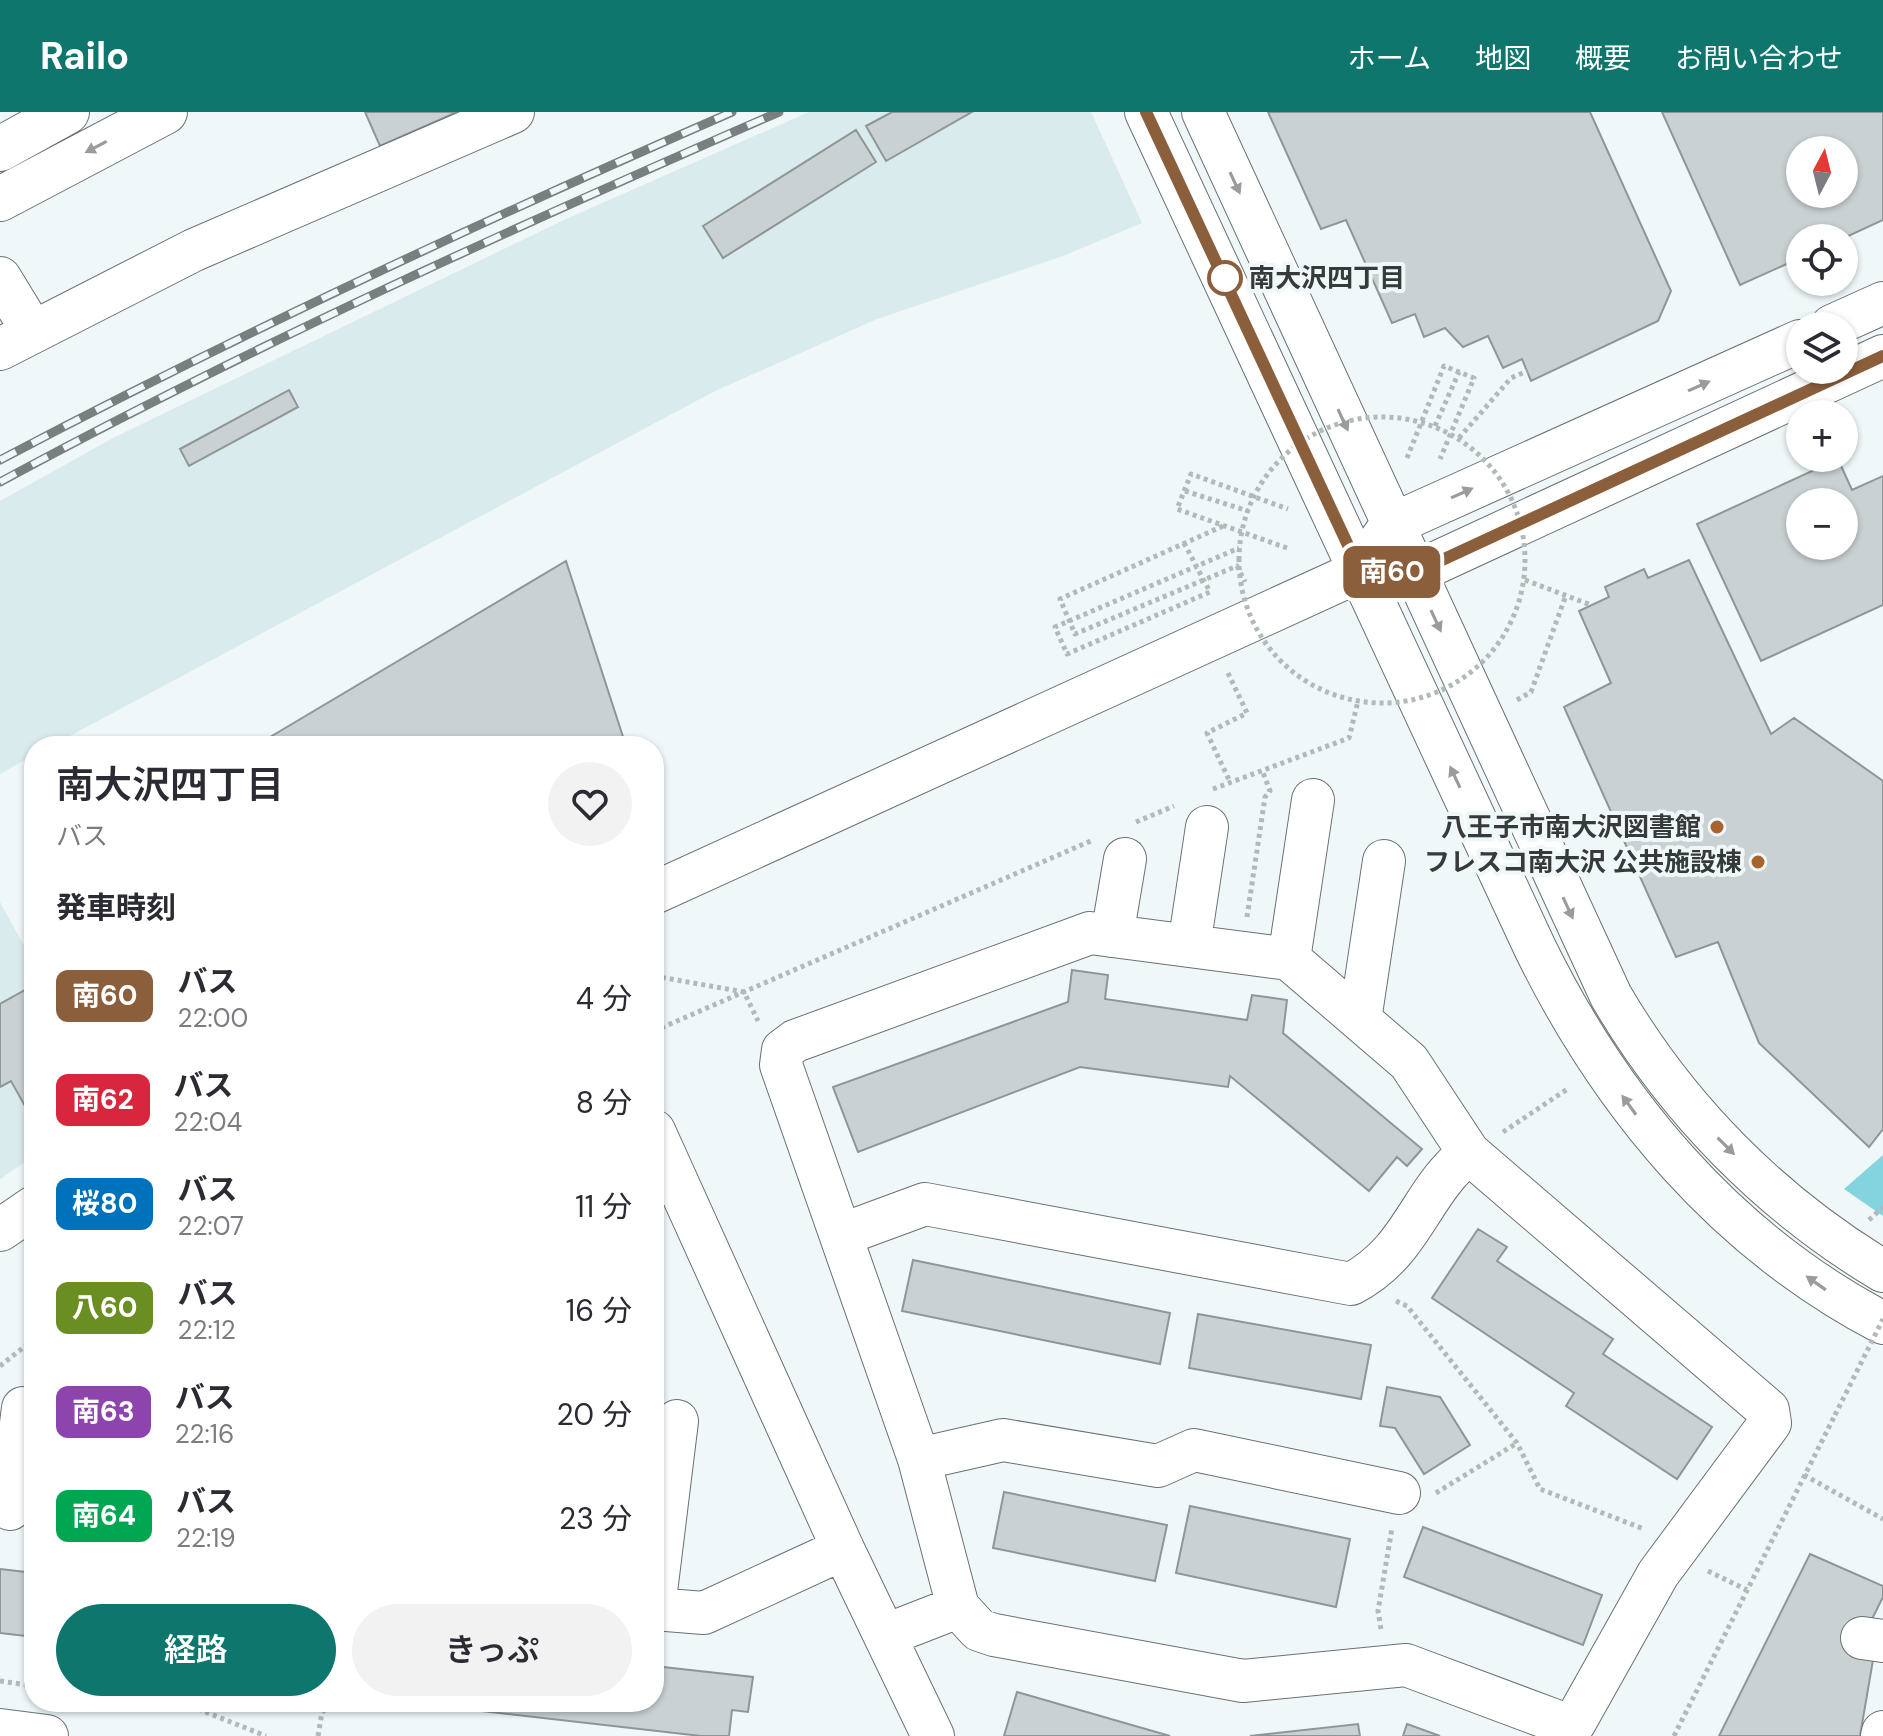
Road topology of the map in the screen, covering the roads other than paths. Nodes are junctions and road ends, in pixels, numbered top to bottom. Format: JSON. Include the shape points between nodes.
{"nodes":[{"id":1,"x":67,"y":112,"type":"edge"},
{"id":2,"x":165,"y":112,"type":"edge"},
{"id":3,"x":513,"y":112,"type":"edge"},
{"id":4,"x":1146,"y":112,"type":"edge"},
{"id":5,"x":1203,"y":112,"type":"edge"},
{"id":6,"x":0,"y":149,"type":"edge"},
{"id":7,"x":0,"y":199,"type":"edge"},
{"id":8,"x":0,"y":278,"type":"edge"},
{"id":9,"x":1883,"y":303,"type":"edge"},
{"id":10,"x":1858,"y":314,"type":"edge"},
{"id":11,"x":16,"y":341,"type":"edge"},
{"id":12,"x":1786,"y":347,"type":"edge"},
{"id":13,"x":1883,"y":356,"type":"edge"},
{"id":14,"x":1391,"y":525,"type":"junction"},
{"id":15,"x":1360,"y":571,"type":"junction"},
{"id":16,"x":1414,"y":573,"type":"junction"},
{"id":17,"x":1313,"y":800,"type":"dead end"},
{"id":18,"x":1199,"y":807,"type":"road end"},
{"id":19,"x":1119,"y":840,"type":"road end"},
{"id":20,"x":1384,"y":861,"type":"dead end"},
{"id":21,"x":664,"y":888,"type":"edge"},
{"id":22,"x":1112,"y":936,"type":"junction"},
{"id":23,"x":1189,"y":946,"type":"junction"},
{"id":24,"x":1289,"y":959,"type":"junction"},
{"id":25,"x":1360,"y":1020,"type":"junction"},
{"id":26,"x":664,"y":1153,"type":"edge"},
{"id":27,"x":1469,"y":1153,"type":"junction"},
{"id":28,"x":24,"y":1214,"type":"edge"},
{"id":29,"x":0,"y":1230,"type":"edge"},
{"id":30,"x":841,"y":1235,"type":"junction"},
{"id":31,"x":1883,"y":1271,"type":"edge"},
{"id":32,"x":1883,"y":1321,"type":"edge"},
{"id":33,"x":23,"y":1408,"type":"dead end"},
{"id":34,"x":677,"y":1421,"type":"dead end"},
{"id":35,"x":919,"y":1459,"type":"junction"},
{"id":36,"x":1399,"y":1493,"type":"road end"},
{"id":37,"x":15,"y":1509,"type":"edge"},
{"id":38,"x":664,"y":1527,"type":"edge"},
{"id":39,"x":843,"y":1549,"type":"junction"},
{"id":40,"x":958,"y":1607,"type":"junction"},
{"id":41,"x":664,"y":1609,"type":"edge"},
{"id":42,"x":886,"y":1635,"type":"junction"},
{"id":43,"x":0,"y":1730,"type":"edge"},
{"id":44,"x":47,"y":1736,"type":"edge"},
{"id":45,"x":933,"y":1736,"type":"edge"}],
"edges":[{"from":1,"to":6,"type":"main road"},
{"from":2,"to":7,"type":"main road","one_way":true},
{"from":3,"to":11,"type":"street","via":[[194,250]]},
{"from":4,"to":15,"type":"street"},
{"from":5,"to":14,"type":"street","one_way":true},
{"from":8,"to":11,"type":"street"},
{"from":9,"to":10,"type":"street"},
{"from":14,"to":12,"type":"street","one_way":true},
{"from":13,"to":16,"type":"street"},
{"from":14,"to":15,"type":"street"},
{"from":14,"to":16,"type":"street"},
{"from":15,"to":16,"type":"street"},
{"from":15,"to":21,"type":"street"},
{"from":32,"to":15,"type":"street","one_way":true,"via":[[1802,1273],[1722,1209],[1640,1121],[1591,1052],[1535,948]]},
{"from":16,"to":31,"type":"street","one_way":true,"via":[[1628,1027],[1676,1093],[1780,1199]]},
{"from":17,"to":24,"type":"street"},
{"from":18,"to":23,"type":"street"},
{"from":19,"to":22,"type":"street"},
{"from":20,"to":25,"type":"street"},
{"from":22,"to":23,"type":"street"},
{"from":22,"to":30,"type":"street","via":[[1090,933],[795,1041],[783,1050],[781,1065]]},
{"from":23,"to":24,"type":"street"},
{"from":24,"to":25,"type":"street"},
{"from":25,"to":27,"type":"street","via":[[1409,1062]]},
{"from":26,"to":39,"type":"street"},
{"from":27,"to":30,"type":"street","via":[[1454,1164],[1396,1251],[1377,1270],[1351,1284],[925,1204]]},
{"from":27,"to":40,"type":"street","via":[[1768,1410],[1770,1423],[1658,1574],[1575,1722],[1564,1724],[1406,1665],[1243,1681],[994,1635],[979,1630]]},
{"from":28,"to":29,"type":"street"},
{"from":30,"to":35,"type":"street"},
{"from":33,"to":37,"type":"street"},
{"from":34,"to":38,"type":"street"},
{"from":35,"to":36,"type":"street","via":[[1003,1440],[1158,1466],[1194,1450]]},
{"from":35,"to":40,"type":"street"},
{"from":39,"to":41,"type":"street","via":[[704,1613]]},
{"from":39,"to":42,"type":"street"},
{"from":40,"to":42,"type":"street"},
{"from":42,"to":45,"type":"street"},
{"from":43,"to":44,"type":"street"}]}
